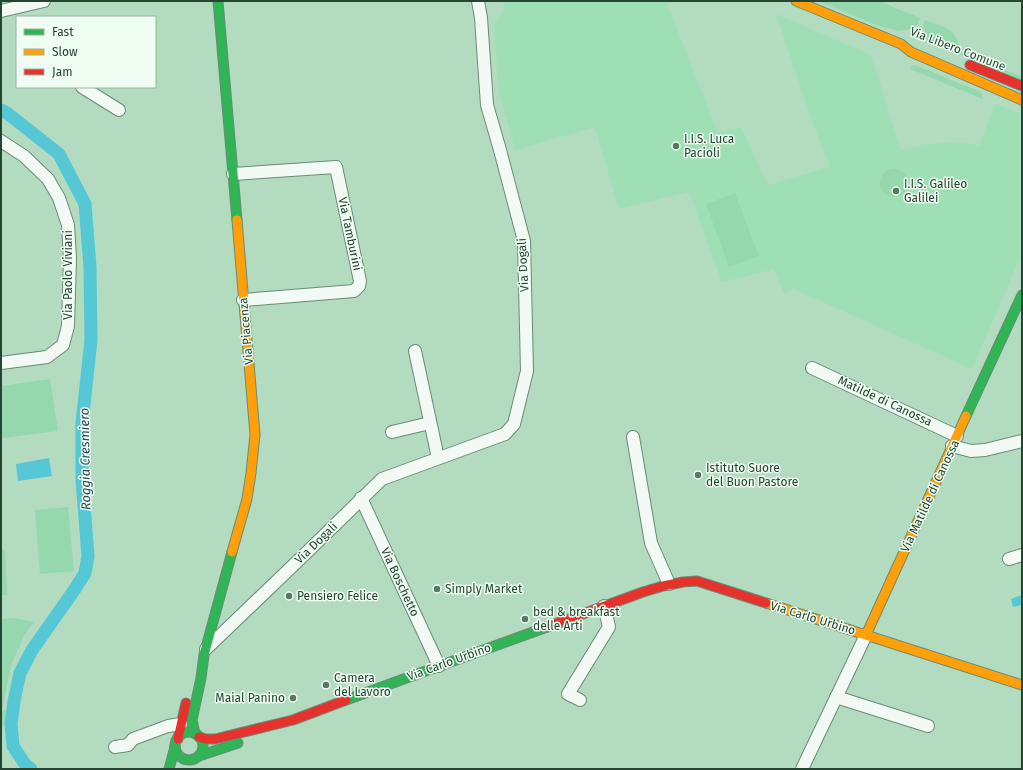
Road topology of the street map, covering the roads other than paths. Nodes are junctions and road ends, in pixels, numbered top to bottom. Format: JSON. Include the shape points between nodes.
{"nodes":[{"id":1,"x":44,"y":1,"type":"edge"},
{"id":2,"x":218,"y":1,"type":"edge"},
{"id":3,"x":478,"y":1,"type":"edge"},
{"id":4,"x":796,"y":1,"type":"edge"},
{"id":5,"x":1,"y":10,"type":"edge"},
{"id":6,"x":26,"y":11,"type":"edge"},
{"id":7,"x":885,"y":37,"type":"junction"},
{"id":8,"x":914,"y":43,"type":"dead end"},
{"id":9,"x":964,"y":63,"type":"dead end"},
{"id":10,"x":1022,"y":86,"type":"edge"},
{"id":11,"x":84,"y":88,"type":"edge"},
{"id":12,"x":1022,"y":100,"type":"edge"},
{"id":13,"x":119,"y":110,"type":"dead end"},
{"id":14,"x":1,"y":140,"type":"edge"},
{"id":15,"x":233,"y":174,"type":"junction"},
{"id":16,"x":1022,"y":295,"type":"edge"},
{"id":17,"x":243,"y":300,"type":"junction"},
{"id":18,"x":414,"y":350,"type":"dead end"},
{"id":19,"x":1,"y":363,"type":"edge"},
{"id":20,"x":812,"y":368,"type":"dead end"},
{"id":21,"x":430,"y":422,"type":"junction"},
{"id":22,"x":392,"y":432,"type":"dead end"},
{"id":23,"x":633,"y":437,"type":"dead end"},
{"id":24,"x":955,"y":441,"type":"junction"},
{"id":25,"x":1022,"y":441,"type":"edge"},
{"id":26,"x":438,"y":458,"type":"junction"},
{"id":27,"x":361,"y":498,"type":"junction"},
{"id":28,"x":1022,"y":555,"type":"edge"},
{"id":29,"x":1009,"y":559,"type":"dead end"},
{"id":30,"x":669,"y":584,"type":"junction"},
{"id":31,"x":604,"y":606,"type":"junction"},
{"id":32,"x":866,"y":634,"type":"junction"},
{"id":33,"x":205,"y":652,"type":"junction"},
{"id":34,"x":439,"y":666,"type":"junction"},
{"id":35,"x":1022,"y":684,"type":"edge"},
{"id":36,"x":836,"y":697,"type":"junction"},
{"id":37,"x":580,"y":700,"type":"dead end"},
{"id":38,"x":293,"y":720,"type":"junction"},
{"id":39,"x":181,"y":724,"type":"junction"},
{"id":40,"x":928,"y":726,"type":"dead end"},
{"id":41,"x":197,"y":736,"type":"junction"},
{"id":42,"x":177,"y":743,"type":"junction"},
{"id":43,"x":115,"y":747,"type":"dead end"},
{"id":44,"x":195,"y":758,"type":"junction"},
{"id":45,"x":169,"y":769,"type":"edge"},
{"id":46,"x":183,"y":769,"type":"edge"},
{"id":47,"x":802,"y":769,"type":"edge"}],
"edges":[{"from":1,"to":6,"type":"street"},
{"from":2,"to":15,"type":"street","name":"Via Piacenza"},
{"from":3,"to":26,"type":"street","name":"Via Dogali","via":[[487,105],[524,241],[527,371],[514,424],[505,434]]},
{"from":4,"to":7,"type":"street","name":"Via Libero Comune"},
{"from":5,"to":6,"type":"street"},
{"from":7,"to":8,"type":"street","name":"Via Libero Comune"},
{"from":7,"to":12,"type":"street","name":"Via Libero Comune","via":[[911,52]]},
{"from":9,"to":10,"type":"street","name":"Via Libero Comune"},
{"from":11,"to":13,"type":"street"},
{"from":14,"to":19,"type":"street","name":"Via Paolo Viviani","via":[[24,156],[48,179],[59,198],[68,225],[70,258],[68,326],[63,345],[46,357]]},
{"from":15,"to":17,"type":"street","name":"Via Piacenza"},
{"from":15,"to":17,"type":"street","name":"Via Tamburini","via":[[336,167],[360,281],[354,291]]},
{"from":16,"to":24,"type":"street","name":"Via Matilde di Canossa"},
{"from":17,"to":33,"type":"street","name":"Via Piacenza","via":[[255,435],[251,473],[247,499]]},
{"from":18,"to":21,"type":"street"},
{"from":20,"to":24,"type":"street","name":"Matilde di Canossa"},
{"from":21,"to":22,"type":"street"},
{"from":21,"to":26,"type":"street"},
{"from":23,"to":30,"type":"street","via":[[651,543]]},
{"from":24,"to":25,"type":"street","name":"Matilde di Canossa","via":[[971,451]]},
{"from":24,"to":32,"type":"street","name":"Via Matilde di Canossa"},
{"from":26,"to":27,"type":"street","name":"Via Dogali","via":[[382,479]]},
{"from":27,"to":33,"type":"street","name":"Via Dogali"},
{"from":27,"to":34,"type":"street","name":"Via Boschetto"},
{"from":28,"to":29,"type":"street"},
{"from":30,"to":31,"type":"street","name":"Via Carlo Urbino"},
{"from":30,"to":32,"type":"street","name":"Via Carlo Urbino","via":[[697,581]]},
{"from":31,"to":34,"type":"street","name":"Via Carlo Urbino"},
{"from":31,"to":37,"type":"street","via":[[609,627],[568,694]]},
{"from":32,"to":35,"type":"street","name":"Via Carlo Urbino"},
{"from":32,"to":36,"type":"street","name":"Via Matilde di Canossa"},
{"from":33,"to":39,"type":"street","name":"Via Piacenza","via":[[191,686]]},
{"from":33,"to":41,"type":"street","name":"Via Piacenza","via":[[192,720]]},
{"from":34,"to":38,"type":"street","name":"Via Carlo Urbino"},
{"from":36,"to":40,"type":"street"},
{"from":36,"to":47,"type":"street","name":"Via Matilde di Canossa"},
{"from":38,"to":41,"type":"street","name":"Via Carlo Urbino","via":[[215,739]]},
{"from":38,"to":44,"type":"street","name":"Via Carlo Urbino"},
{"from":39,"to":42,"type":"street","name":"Via Piacenza"},
{"from":39,"to":43,"type":"street","via":[[168,726],[133,740],[128,745]]},
{"from":41,"to":42,"type":"street","via":[[185,733]]},
{"from":41,"to":44,"type":"street","via":[[203,747],[202,752]]},
{"from":42,"to":44,"type":"street","via":[[179,756],[183,759]]},
{"from":42,"to":45,"type":"street","name":"Via Piacenza"},
{"from":44,"to":46,"type":"street"}]}
